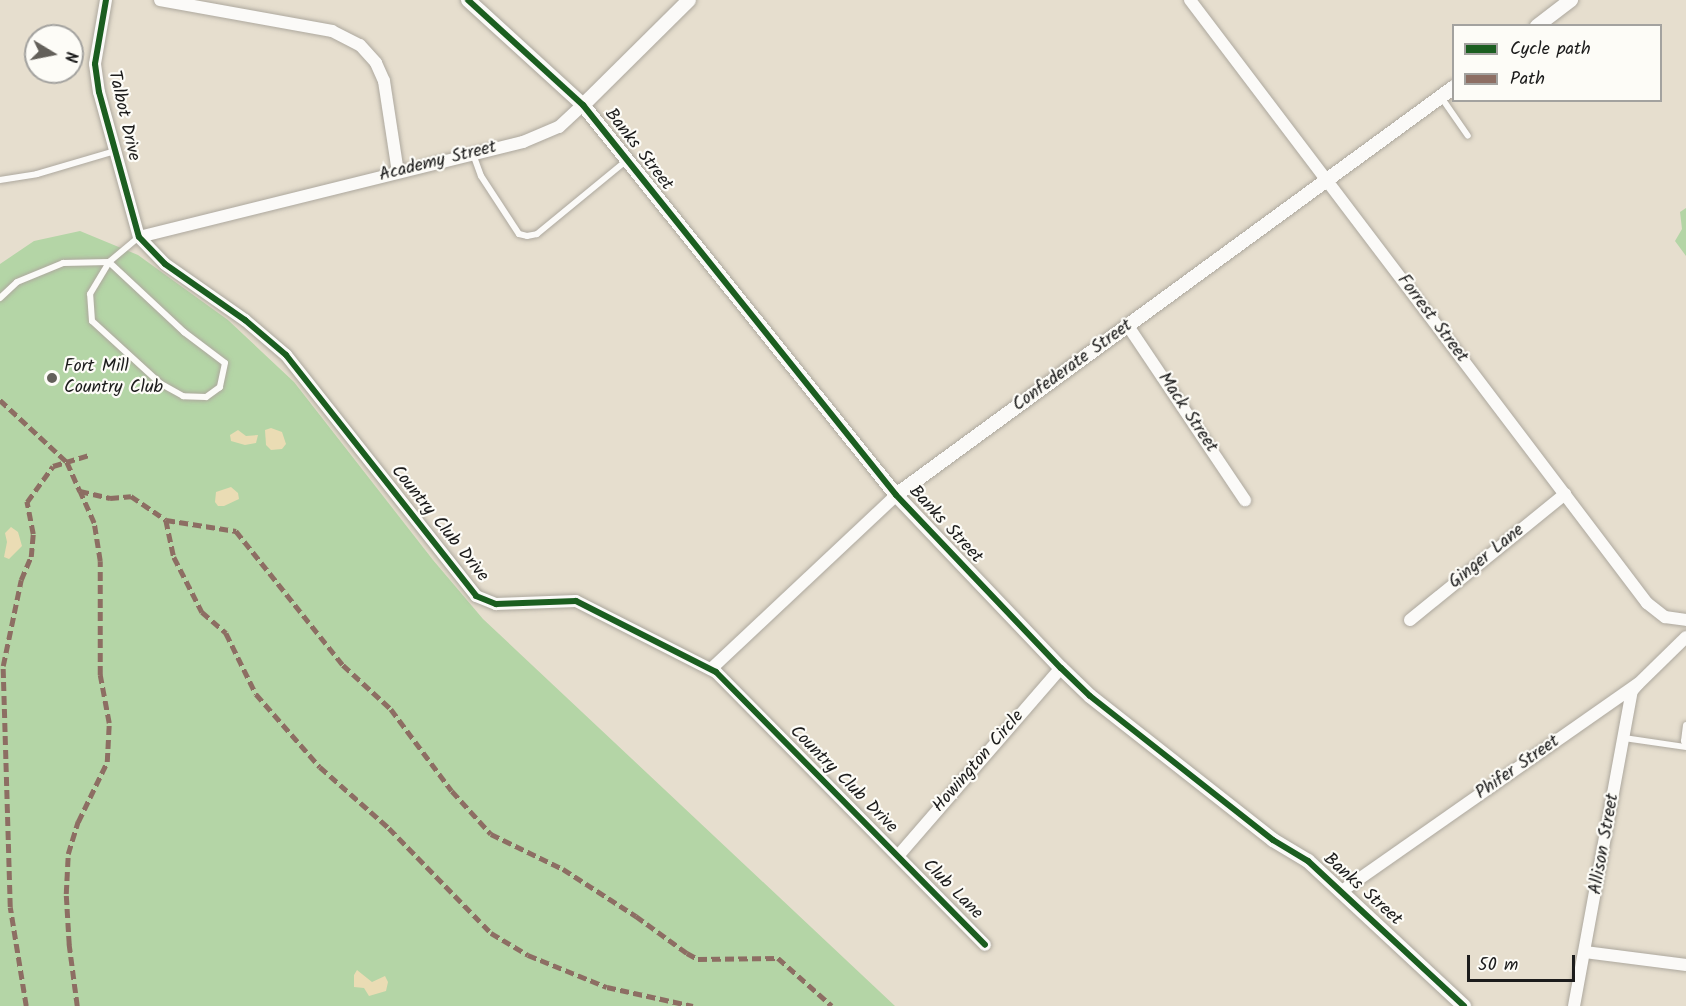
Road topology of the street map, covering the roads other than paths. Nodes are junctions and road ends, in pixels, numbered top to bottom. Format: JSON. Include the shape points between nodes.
{"nodes":[{"id":1,"x":106,"y":0,"type":"edge"},
{"id":2,"x":160,"y":0,"type":"edge"},
{"id":3,"x":468,"y":0,"type":"edge"},
{"id":4,"x":689,"y":0,"type":"edge"},
{"id":5,"x":1190,"y":0,"type":"edge"},
{"id":6,"x":1571,"y":0,"type":"edge"},
{"id":7,"x":1540,"y":24,"type":"edge"},
{"id":8,"x":1452,"y":88,"type":"edge"},
{"id":9,"x":1441,"y":96,"type":"junction"},
{"id":10,"x":583,"y":105,"type":"junction"},
{"id":11,"x":1468,"y":136,"type":"dead end"},
{"id":12,"x":115,"y":151,"type":"junction"},
{"id":13,"x":473,"y":154,"type":"junction"},
{"id":14,"x":626,"y":160,"type":"junction"},
{"id":15,"x":398,"y":172,"type":"junction"},
{"id":16,"x":0,"y":180,"type":"edge"},
{"id":17,"x":1326,"y":181,"type":"junction"},
{"id":18,"x":139,"y":237,"type":"junction"},
{"id":19,"x":109,"y":262,"type":"junction"},
{"id":20,"x":0,"y":298,"type":"edge"},
{"id":21,"x":1128,"y":326,"type":"junction"},
{"id":22,"x":1565,"y":494,"type":"junction"},
{"id":23,"x":896,"y":495,"type":"junction"},
{"id":24,"x":1245,"y":500,"type":"dead end"},
{"id":25,"x":1410,"y":620,"type":"dead end"},
{"id":26,"x":1686,"y":620,"type":"edge"},
{"id":27,"x":1686,"y":637,"type":"edge"},
{"id":28,"x":1060,"y":668,"type":"junction"},
{"id":29,"x":711,"y":669,"type":"junction"},
{"id":30,"x":1638,"y":684,"type":"junction"},
{"id":31,"x":1686,"y":725,"type":"edge"},
{"id":32,"x":1624,"y":738,"type":"junction"},
{"id":33,"x":1686,"y":746,"type":"edge"},
{"id":34,"x":898,"y":856,"type":"junction"},
{"id":35,"x":1342,"y":891,"type":"junction"},
{"id":36,"x":985,"y":945,"type":"dead end"},
{"id":37,"x":1585,"y":952,"type":"junction"},
{"id":38,"x":1686,"y":965,"type":"edge"},
{"id":39,"x":1464,"y":1006,"type":"edge"},
{"id":40,"x":1574,"y":1006,"type":"edge"}],
"edges":[{"from":1,"to":12,"type":"street","name":"Talbot Drive","via":[[95,64]]},
{"from":2,"to":15,"type":"street","via":[[332,31],[360,45],[376,63],[384,81]]},
{"from":3,"to":10,"type":"street","name":"Banks Street"},
{"from":4,"to":10,"type":"street","name":"Academy Street"},
{"from":5,"to":17,"type":"street","name":"Forrest Street"},
{"from":6,"to":7,"type":"street"},
{"from":8,"to":9,"type":"street","name":"Confederate Street"},
{"from":9,"to":11,"type":"lane"},
{"from":9,"to":17,"type":"street","name":"Confederate Street"},
{"from":10,"to":13,"type":"street","name":"Academy Street","via":[[559,127],[523,142]]},
{"from":10,"to":14,"type":"street","name":"Banks Street"},
{"from":12,"to":16,"type":"lane","via":[[37,174]]},
{"from":12,"to":18,"type":"street","name":"Talbot Drive"},
{"from":13,"to":14,"type":"lane","via":[[480,176],[519,234],[527,236],[537,234]]},
{"from":13,"to":15,"type":"street","name":"Academy Street"},
{"from":14,"to":23,"type":"street","name":"Banks Street"},
{"from":15,"to":18,"type":"street","name":"Academy Street"},
{"from":17,"to":21,"type":"street","name":"Confederate Street"},
{"from":17,"to":22,"type":"street","name":"Forrest Street"},
{"from":18,"to":19,"type":"lane"},
{"from":18,"to":29,"type":"street","name":"Country Club Drive","via":[[165,264],[286,354],[476,596],[496,604],[576,601]]},
{"from":19,"to":19,"type":"lane","via":[[90,294],[93,321],[161,384],[183,396],[206,397],[220,387],[225,363],[184,332]]},
{"from":19,"to":20,"type":"lane","via":[[63,263],[17,282]]},
{"from":21,"to":23,"type":"street","name":"Confederate Street"},
{"from":21,"to":24,"type":"street","name":"Mack Street"},
{"from":22,"to":25,"type":"street","name":"Ginger Lane"},
{"from":22,"to":26,"type":"street","name":"Forrest Street","via":[[1647,603],[1665,617]]},
{"from":23,"to":28,"type":"street","name":"Banks Street"},
{"from":23,"to":29,"type":"street","name":"Confederate Street"},
{"from":27,"to":30,"type":"street","name":"Phifer Street"},
{"from":28,"to":34,"type":"street","name":"Howington Circle"},
{"from":28,"to":35,"type":"street","name":"Banks Street","via":[[1090,696]]},
{"from":29,"to":34,"type":"street","name":"Country Club Drive"},
{"from":30,"to":32,"type":"street","name":"Allison Street","via":[[1632,691]]},
{"from":30,"to":35,"type":"street","name":"Phifer Street"},
{"from":31,"to":33,"type":"lane"},
{"from":32,"to":33,"type":"lane"},
{"from":32,"to":37,"type":"street","name":"Allison Street"},
{"from":34,"to":36,"type":"street","name":"Club Lane"},
{"from":35,"to":39,"type":"street","name":"Banks Street"},
{"from":37,"to":38,"type":"street"},
{"from":37,"to":40,"type":"street","name":"Allison Street"}]}
